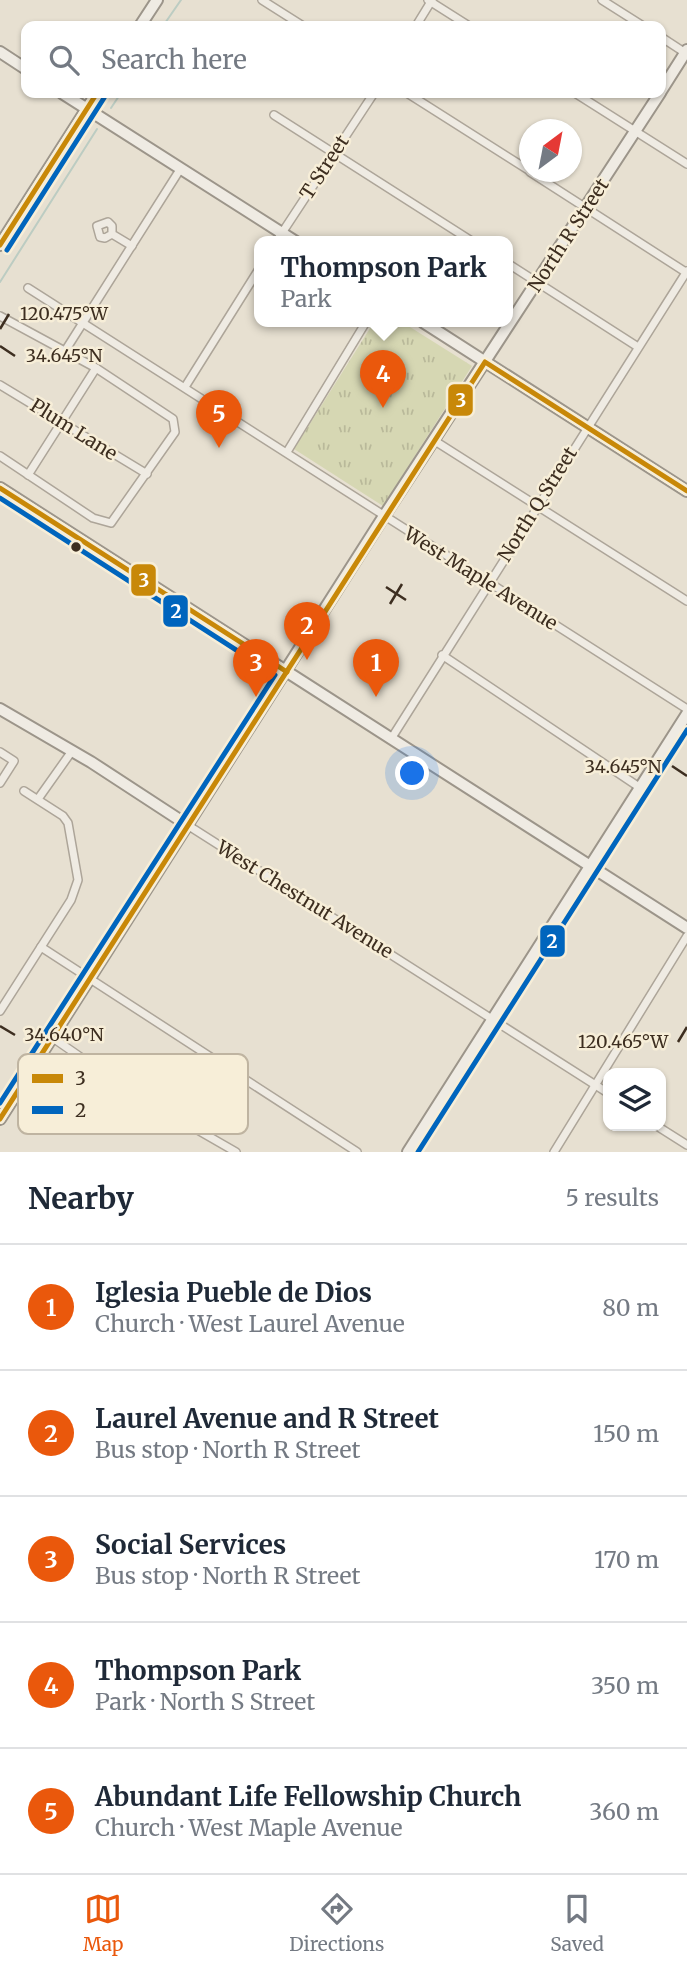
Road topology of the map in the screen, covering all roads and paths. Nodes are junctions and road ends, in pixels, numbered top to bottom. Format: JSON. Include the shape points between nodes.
{"nodes":[{"id":1,"x":157,"y":0,"type":"edge"},
{"id":2,"x":262,"y":0,"type":"edge"},
{"id":3,"x":602,"y":0,"type":"edge"},
{"id":4,"x":431,"y":1,"type":"edge"},
{"id":5,"x":143,"y":21,"type":"edge"},
{"id":6,"x":295,"y":21,"type":"edge"},
{"id":7,"x":419,"y":21,"type":"edge"},
{"id":8,"x":462,"y":21,"type":"edge"},
{"id":9,"x":635,"y":21,"type":"edge"},
{"id":10,"x":666,"y":40,"type":"edge"},
{"id":11,"x":686,"y":52,"type":"edge"},
{"id":12,"x":1,"y":56,"type":"edge"},
{"id":13,"x":21,"y":66,"type":"edge"},
{"id":14,"x":666,"y":83,"type":"edge"},
{"id":15,"x":70,"y":98,"type":"edge"},
{"id":16,"x":94,"y":98,"type":"edge"},
{"id":17,"x":371,"y":98,"type":"edge"},
{"id":18,"x":415,"y":98,"type":"edge"},
{"id":19,"x":583,"y":98,"type":"edge"},
{"id":20,"x":656,"y":98,"type":"edge"},
{"id":21,"x":87,"y":109,"type":"junction"},
{"id":22,"x":274,"y":115,"type":"dead end"},
{"id":23,"x":635,"y":131,"type":"junction"},
{"id":24,"x":334,"y":153,"type":"junction"},
{"id":25,"x":519,"y":164,"type":"edge"},
{"id":26,"x":687,"y":164,"type":"edge"},
{"id":27,"x":181,"y":168,"type":"junction"},
{"id":28,"x":547,"y":182,"type":"edge"},
{"id":29,"x":587,"y":207,"type":"junction"},
{"id":30,"x":112,"y":233,"type":"dead end"},
{"id":31,"x":278,"y":236,"type":"edge"},
{"id":32,"x":280,"y":236,"type":"edge"},
{"id":33,"x":464,"y":236,"type":"edge"},
{"id":34,"x":0,"y":245,"type":"edge"},
{"id":35,"x":132,"y":246,"type":"junction"},
{"id":36,"x":513,"y":267,"type":"edge"},
{"id":37,"x":687,"y":272,"type":"edge"},
{"id":38,"x":254,"y":277,"type":"edge"},
{"id":39,"x":538,"y":283,"type":"junction"},
{"id":40,"x":28,"y":288,"type":"dead end"},
{"id":41,"x":0,"y":316,"type":"edge"},
{"id":42,"x":513,"y":320,"type":"edge"},
{"id":43,"x":83,"y":321,"type":"junction"},
{"id":44,"x":363,"y":327,"type":"edge"},
{"id":45,"x":432,"y":327,"type":"edge"},
{"id":46,"x":508,"y":327,"type":"edge"},
{"id":47,"x":638,"y":347,"type":"junction"},
{"id":48,"x":65,"y":351,"type":"junction"},
{"id":49,"x":485,"y":362,"type":"junction"},
{"id":50,"x":96,"y":368,"type":"junction"},
{"id":51,"x":0,"y":385,"type":"edge"},
{"id":52,"x":185,"y":387,"type":"junction"},
{"id":53,"x":64,"y":423,"type":"junction"},
{"id":54,"x":586,"y":427,"type":"junction"},
{"id":55,"x":435,"y":441,"type":"junction"},
{"id":56,"x":287,"y":452,"type":"junction"},
{"id":57,"x":0,"y":456,"type":"edge"},
{"id":58,"x":147,"y":474,"type":"junction"},
{"id":59,"x":28,"y":475,"type":"junction"},
{"id":60,"x":0,"y":488,"type":"edge"},
{"id":61,"x":687,"y":491,"type":"edge"},
{"id":62,"x":537,"y":506,"type":"junction"},
{"id":63,"x":384,"y":516,"type":"junction"},
{"id":64,"x":488,"y":582,"type":"junction"},
{"id":65,"x":687,"y":601,"type":"edge"},
{"id":66,"x":442,"y":655,"type":"junction"},
{"id":67,"x":287,"y":672,"type":"junction"},
{"id":68,"x":0,"y":709,"type":"edge"},
{"id":69,"x":687,"y":712,"type":"edge"},
{"id":70,"x":391,"y":738,"type":"junction"},
{"id":71,"x":72,"y":751,"type":"junction"},
{"id":72,"x":0,"y":752,"type":"edge"},
{"id":73,"x":0,"y":783,"type":"edge"},
{"id":74,"x":639,"y":787,"type":"junction"},
{"id":75,"x":24,"y":791,"type":"dead end"},
{"id":76,"x":38,"y":799,"type":"junction"},
{"id":77,"x":189,"y":826,"type":"junction"},
{"id":78,"x":590,"y":866,"type":"junction"},
{"id":79,"x":687,"y":928,"type":"edge"},
{"id":80,"x":687,"y":936,"type":"edge"},
{"id":81,"x":41,"y":947,"type":"junction"},
{"id":82,"x":91,"y":979,"type":"junction"},
{"id":83,"x":0,"y":1011,"type":"edge"},
{"id":84,"x":492,"y":1019,"type":"junction"},
{"id":85,"x":53,"y":1038,"type":"junction"},
{"id":86,"x":43,"y":1054,"type":"edge"},
{"id":87,"x":76,"y":1054,"type":"edge"},
{"id":88,"x":206,"y":1054,"type":"edge"},
{"id":89,"x":248,"y":1081,"type":"edge"},
{"id":90,"x":597,"y":1085,"type":"junction"},
{"id":91,"x":603,"y":1089,"type":"edge"},
{"id":92,"x":18,"y":1091,"type":"edge"},
{"id":93,"x":0,"y":1119,"type":"edge"},
{"id":94,"x":665,"y":1131,"type":"edge"},
{"id":95,"x":198,"y":1134,"type":"edge"},
{"id":96,"x":687,"y":1145,"type":"edge"},
{"id":97,"x":222,"y":1149,"type":"edge"},
{"id":98,"x":236,"y":1152,"type":"edge"},
{"id":99,"x":357,"y":1152,"type":"edge"},
{"id":100,"x":408,"y":1152,"type":"edge"},
{"id":101,"x":554,"y":1152,"type":"edge"}],
"edges":[{"from":1,"to":5,"type":"street"},
{"from":2,"to":6,"type":"street"},
{"from":3,"to":9,"type":"street"},
{"from":4,"to":7,"type":"street"},
{"from":4,"to":8,"type":"street"},
{"from":10,"to":11,"type":"street"},
{"from":11,"to":14,"type":"street","name":"North R Street"},
{"from":12,"to":13,"type":"street"},
{"from":15,"to":21,"type":"street"},
{"from":16,"to":21,"type":"street"},
{"from":17,"to":24,"type":"street","name":"T Street"},
{"from":18,"to":25,"type":"street"},
{"from":19,"to":23,"type":"street"},
{"from":20,"to":23,"type":"street","name":"North R Street"},
{"from":21,"to":27,"type":"street"},
{"from":21,"to":34,"type":"street"},
{"from":22,"to":24,"type":"street"},
{"from":23,"to":26,"type":"street"},
{"from":23,"to":29,"type":"street","name":"North R Street"},
{"from":24,"to":32,"type":"street","name":"T Street"},
{"from":24,"to":33,"type":"street"},
{"from":27,"to":31,"type":"street"},
{"from":27,"to":35,"type":"street"},
{"from":28,"to":29,"type":"street"},
{"from":29,"to":37,"type":"street"},
{"from":29,"to":39,"type":"street","name":"North R Street"},
{"from":30,"to":35,"type":"street"},
{"from":35,"to":43,"type":"street"},
{"from":36,"to":39,"type":"street"},
{"from":37,"to":47,"type":"street","name":"North Q Street"},
{"from":38,"to":52,"type":"street"},
{"from":39,"to":42,"type":"street","name":"North R Street"},
{"from":39,"to":47,"type":"street"},
{"from":40,"to":43,"type":"street","name":"West Maple Avenue"},
{"from":41,"to":48,"type":"street"},
{"from":43,"to":48,"type":"street"},
{"from":43,"to":52,"type":"street","name":"West Maple Avenue"},
{"from":44,"to":56,"type":"street"},
{"from":45,"to":49,"type":"street"},
{"from":46,"to":49,"type":"street","name":"North R Street"},
{"from":47,"to":54,"type":"street","name":"North Q Street"},
{"from":48,"to":50,"type":"street"},
{"from":49,"to":54,"type":"street"},
{"from":49,"to":55,"type":"street","name":"North R Street"},
{"from":50,"to":53,"type":"street"},
{"from":50,"to":58,"type":"street","via":[[173,419],[175,432]]},
{"from":51,"to":53,"type":"street","name":"Plum Lane"},
{"from":52,"to":56,"type":"street","name":"West Maple Avenue"},
{"from":53,"to":58,"type":"street","name":"Plum Lane"},
{"from":53,"to":59,"type":"street"},
{"from":54,"to":61,"type":"street"},
{"from":54,"to":62,"type":"street","name":"North Q Street"},
{"from":55,"to":62,"type":"street"},
{"from":55,"to":63,"type":"street","name":"North R Street"},
{"from":56,"to":63,"type":"street","name":"West Maple Avenue"},
{"from":57,"to":59,"type":"street"},
{"from":58,"to":59,"type":"street","via":[[111,523],[93,518]]},
{"from":60,"to":67,"type":"street"},
{"from":62,"to":64,"type":"street","name":"North Q Street"},
{"from":62,"to":65,"type":"street"},
{"from":63,"to":64,"type":"street","name":"West Maple Avenue"},
{"from":63,"to":67,"type":"street","name":"North R Street"},
{"from":64,"to":66,"type":"street","name":"North Q Street"},
{"from":64,"to":69,"type":"street","name":"West Maple Avenue"},
{"from":66,"to":70,"type":"street","name":"North Q Street"},
{"from":66,"to":74,"type":"street"},
{"from":67,"to":70,"type":"street"},
{"from":67,"to":77,"type":"street","name":"North R Street"},
{"from":68,"to":71,"type":"street","name":"West Chestnut Avenue"},
{"from":69,"to":74,"type":"street"},
{"from":70,"to":78,"type":"street"},
{"from":71,"to":76,"type":"street"},
{"from":71,"to":77,"type":"street","name":"West Chestnut Avenue"},
{"from":72,"to":73,"type":"street","via":[[13,764]]},
{"from":74,"to":78,"type":"street"},
{"from":75,"to":76,"type":"street"},
{"from":76,"to":81,"type":"street","via":[[68,823],[78,880],[71,900]]},
{"from":77,"to":82,"type":"street","name":"North R Street"},
{"from":77,"to":84,"type":"street","name":"West Chestnut Avenue"},
{"from":78,"to":79,"type":"street"},
{"from":78,"to":84,"type":"street"},
{"from":80,"to":90,"type":"street"},
{"from":81,"to":82,"type":"street"},
{"from":81,"to":83,"type":"street"},
{"from":82,"to":85,"type":"street","name":"North R Street"},
{"from":82,"to":88,"type":"street"},
{"from":84,"to":90,"type":"street","name":"West Chestnut Avenue"},
{"from":84,"to":100,"type":"street"},
{"from":85,"to":86,"type":"street","name":"North R Street"},
{"from":85,"to":87,"type":"street"},
{"from":89,"to":99,"type":"street"},
{"from":90,"to":91,"type":"street","name":"West Chestnut Avenue"},
{"from":90,"to":101,"type":"street"},
{"from":92,"to":93,"type":"street","name":"North R Street"},
{"from":94,"to":96,"type":"street"},
{"from":95,"to":97,"type":"street"},
{"from":97,"to":98,"type":"street"}]}
